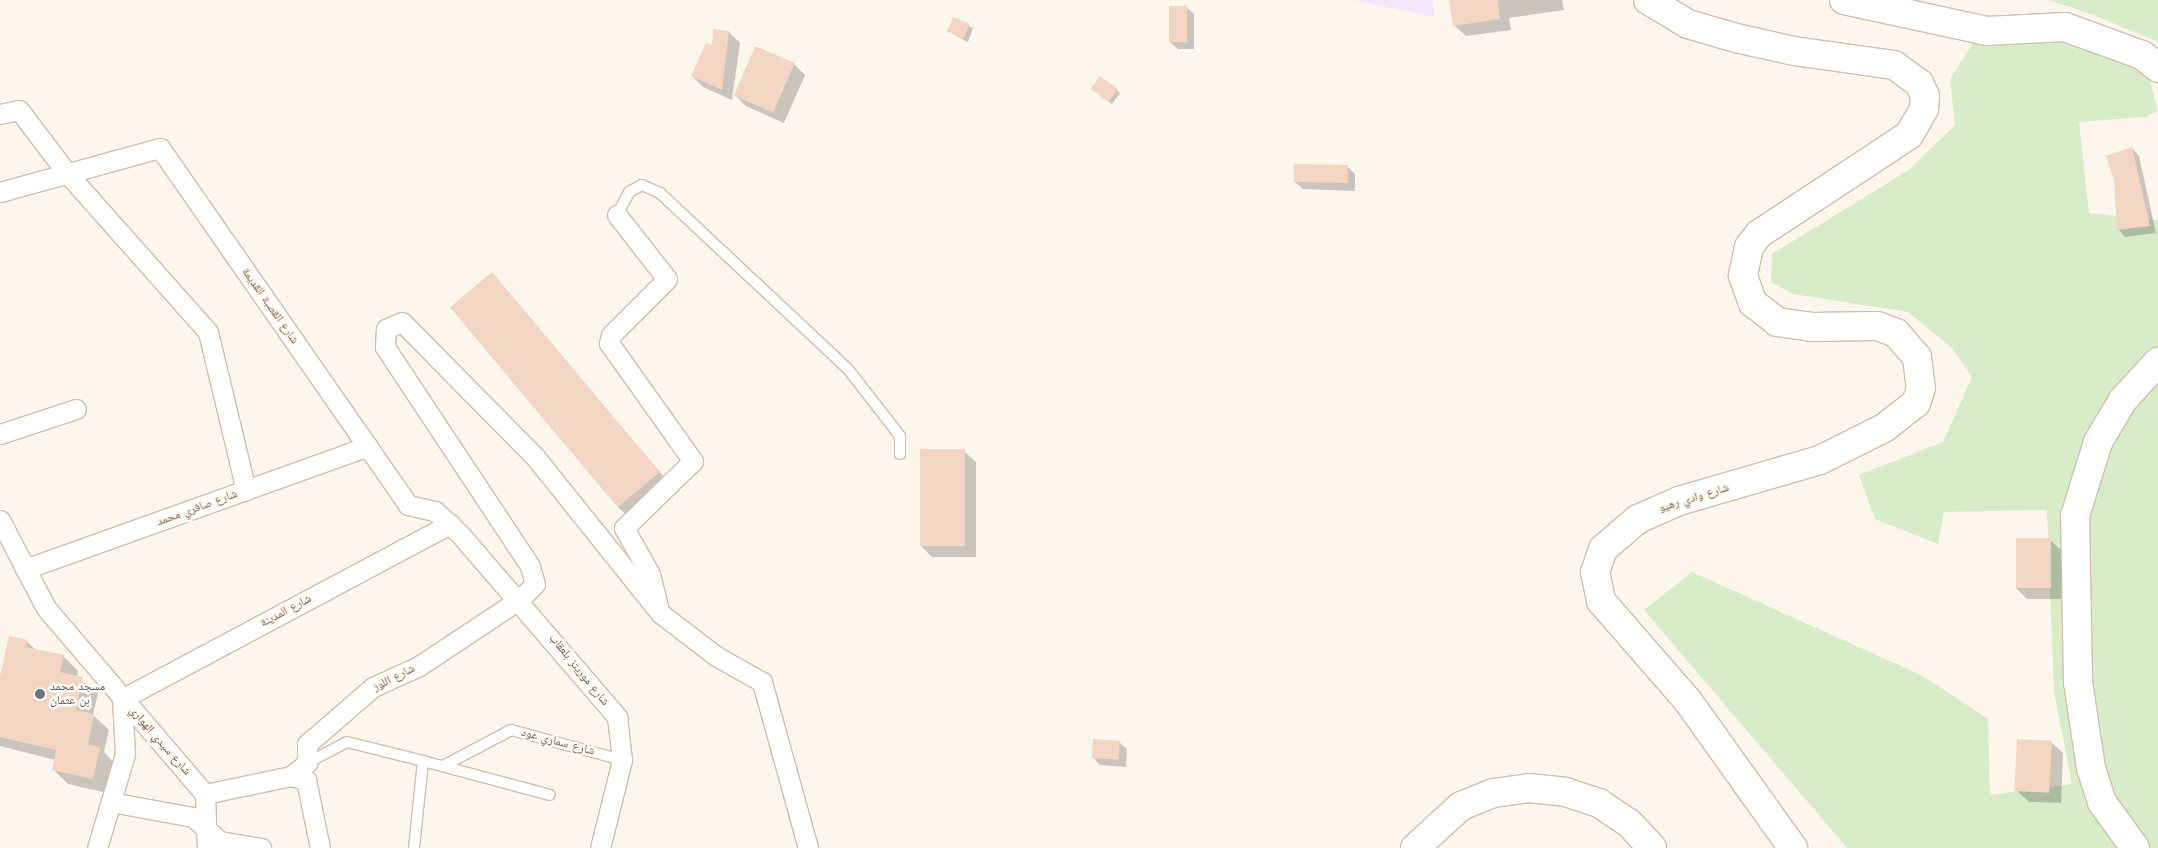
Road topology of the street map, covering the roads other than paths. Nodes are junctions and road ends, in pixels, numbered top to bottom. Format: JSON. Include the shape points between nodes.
{"nodes":[{"id":1,"x":1648,"y":0,"type":"edge"},
{"id":2,"x":1844,"y":0,"type":"edge"},
{"id":3,"x":2158,"y":68,"type":"edge"},
{"id":4,"x":0,"y":114,"type":"edge"},
{"id":5,"x":66,"y":172,"type":"junction"},
{"id":6,"x":0,"y":192,"type":"edge"},
{"id":7,"x":617,"y":215,"type":"joint"},
{"id":8,"x":2158,"y":362,"type":"edge"},
{"id":9,"x":76,"y":410,"type":"dead end"},
{"id":10,"x":0,"y":434,"type":"edge"},
{"id":11,"x":368,"y":446,"type":"junction"},
{"id":12,"x":900,"y":454,"type":"dead end"},
{"id":13,"x":246,"y":490,"type":"junction"},
{"id":14,"x":0,"y":520,"type":"edge"},
{"id":15,"x":450,"y":524,"type":"junction"},
{"id":16,"x":26,"y":569,"type":"junction"},
{"id":17,"x":520,"y":599,"type":"junction"},
{"id":18,"x":660,"y":613,"type":"junction"},
{"id":19,"x":122,"y":698,"type":"junction"},
{"id":20,"x":622,"y":760,"type":"junction"},
{"id":21,"x":424,"y":761,"type":"junction"},
{"id":22,"x":307,"y":763,"type":"junction"},
{"id":23,"x":443,"y":766,"type":"junction"},
{"id":24,"x":291,"y":776,"type":"junction"},
{"id":25,"x":205,"y":794,"type":"junction"},
{"id":26,"x":550,"y":795,"type":"dead end"},
{"id":27,"x":111,"y":802,"type":"junction"},
{"id":28,"x":208,"y":841,"type":"edge"},
{"id":29,"x":97,"y":848,"type":"edge"},
{"id":30,"x":261,"y":848,"type":"edge"},
{"id":31,"x":320,"y":848,"type":"edge"},
{"id":32,"x":414,"y":848,"type":"edge"},
{"id":33,"x":600,"y":848,"type":"edge"},
{"id":34,"x":808,"y":848,"type":"edge"},
{"id":35,"x":1415,"y":848,"type":"edge"},
{"id":36,"x":1652,"y":848,"type":"edge"},
{"id":37,"x":1792,"y":848,"type":"edge"},
{"id":38,"x":2134,"y":848,"type":"edge"}],
"edges":[{"from":1,"to":37,"type":"street","name":"شارع وادي رهيو","via":[[1688,24],[1736,38],[1794,51],[1894,65],[1919,83],[1925,96],[1924,109],[1909,135],[1759,234],[1749,247],[1743,276],[1746,290],[1762,314],[1777,322],[1812,327],[1877,326],[1896,334],[1917,357],[1921,388],[1916,403],[1884,428],[1820,460],[1679,501],[1638,519],[1603,549],[1595,572],[1601,601],[1688,701]]},
{"from":2,"to":3,"type":"street","via":[[1987,31],[2065,27],[2142,55]]},
{"from":4,"to":5,"type":"street","via":[[18,110]]},
{"from":5,"to":6,"type":"street","name":"شارع القصبة القديمة"},
{"from":5,"to":11,"type":"street","name":"شارع القصبة القديمة","via":[[160,148]]},
{"from":5,"to":13,"type":"street","via":[[208,332]]},
{"from":7,"to":12,"type":"lane","via":[[629,192],[642,185],[660,193],[848,369],[900,436]]},
{"from":7,"to":18,"type":"street","via":[[667,279],[611,336],[609,343],[694,461],[624,528],[650,574]]},
{"from":8,"to":38,"type":"street","via":[[2123,400],[2098,442],[2075,516],[2078,682],[2088,750],[2102,802]]},
{"from":9,"to":10,"type":"street"},
{"from":11,"to":13,"type":"street","name":"شارع صافري محمد"},
{"from":11,"to":15,"type":"street","name":"شارع القصبة القديمة","via":[[408,504],[435,511]]},
{"from":13,"to":16,"type":"street","name":"شارع صافري محمد"},
{"from":14,"to":16,"type":"street","name":"شارع سيدي الهواري"},
{"from":15,"to":17,"type":"street","name":"شارع موريتز بلعقاب"},
{"from":15,"to":19,"type":"street","name":"شارع المدينة"},
{"from":16,"to":19,"type":"street","name":"شارع سيدي الهواري","via":[[46,608]]},
{"from":17,"to":18,"type":"street","name":"شارع اللوز","via":[[535,584],[530,566],[384,347],[386,329],[394,322],[402,322],[536,458]]},
{"from":17,"to":20,"type":"street","name":"شارع موريتز بلعقاب","via":[[617,717]]},
{"from":17,"to":22,"type":"street","name":"شارع اللوز","via":[[418,666],[373,687],[307,744]]},
{"from":18,"to":34,"type":"street","via":[[716,656],[762,682]]},
{"from":19,"to":25,"type":"street","name":"شارع سيدي الهواري"},
{"from":19,"to":27,"type":"street","via":[[125,754]]},
{"from":20,"to":23,"type":"lane","name":"شارع سماري عود","via":[[511,730]]},
{"from":20,"to":33,"type":"street","name":"شارع موريتز بلعقاب"},
{"from":21,"to":22,"type":"lane","via":[[348,742]]},
{"from":21,"to":23,"type":"lane"},
{"from":21,"to":32,"type":"lane"},
{"from":22,"to":24,"type":"street"},
{"from":23,"to":26,"type":"lane"},
{"from":24,"to":25,"type":"street"},
{"from":24,"to":31,"type":"street","via":[[306,780]]},
{"from":25,"to":28,"type":"street"},
{"from":27,"to":28,"type":"street","via":[[194,817]]},
{"from":27,"to":29,"type":"street"},
{"from":28,"to":30,"type":"street"},
{"from":35,"to":36,"type":"street","via":[[1461,806],[1494,793],[1529,788],[1565,792],[1599,803],[1629,823]]}]}
